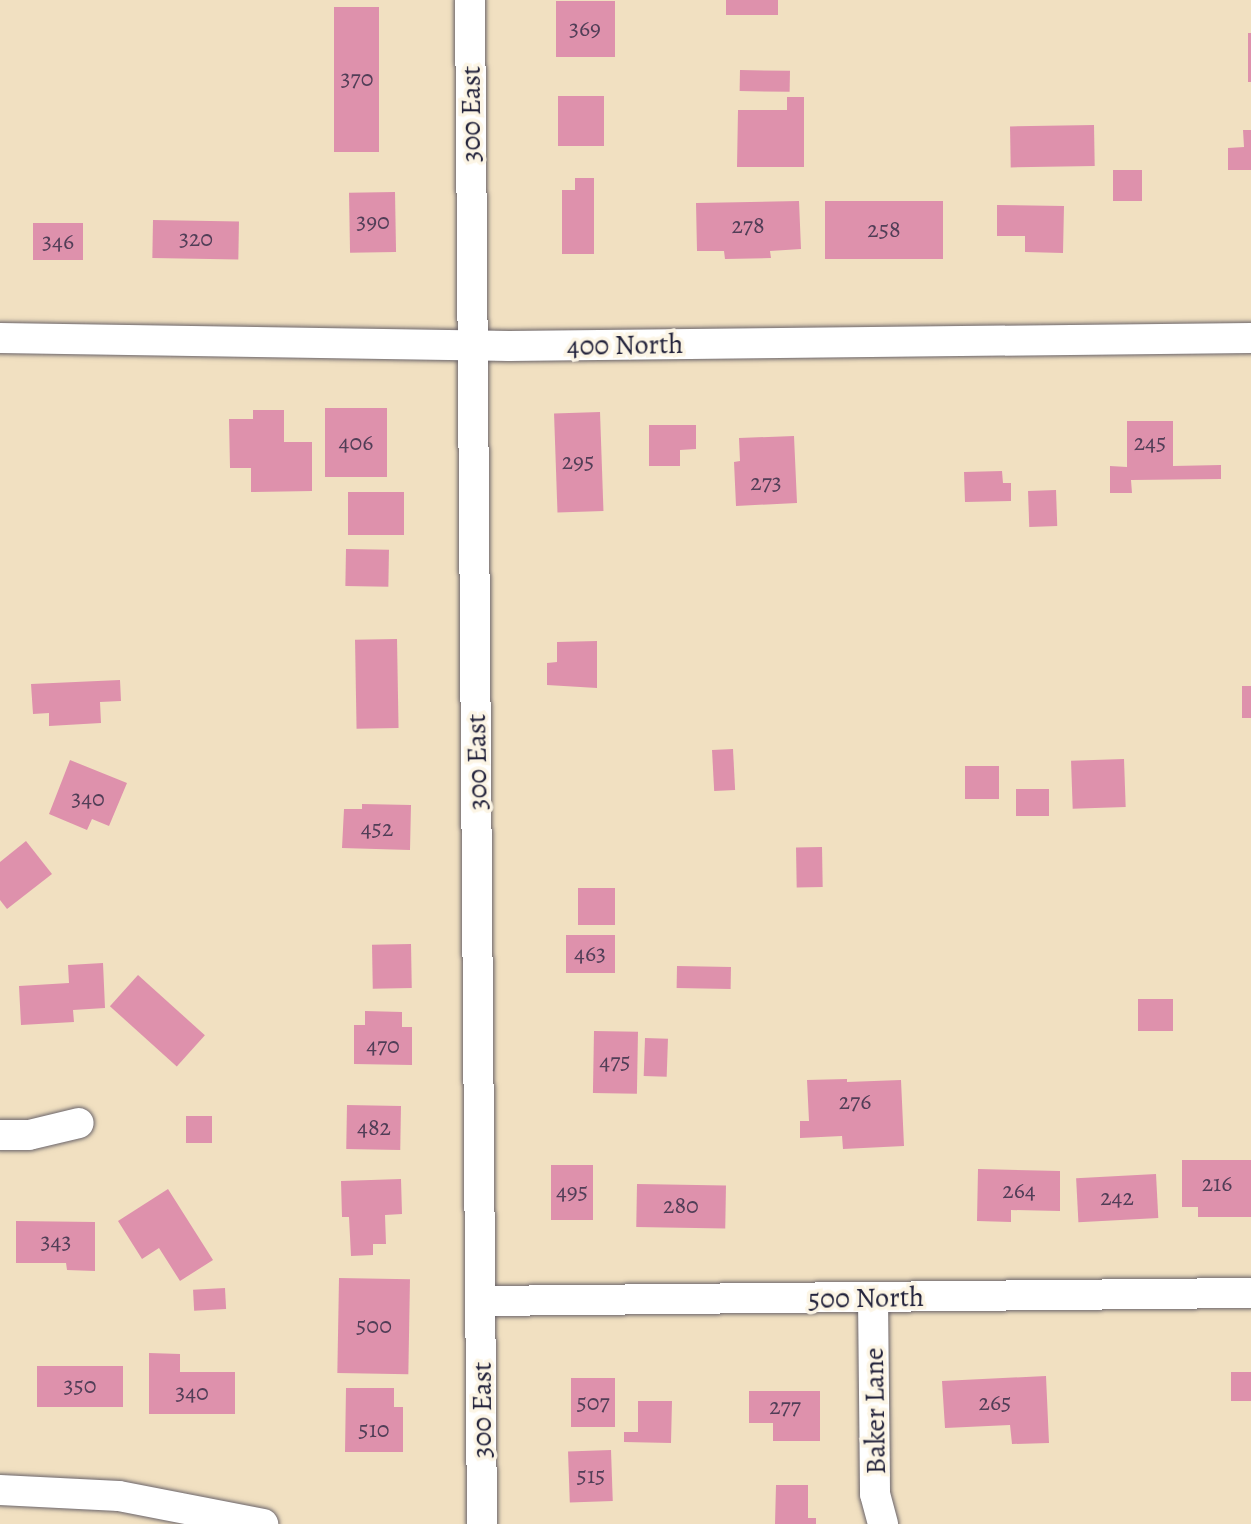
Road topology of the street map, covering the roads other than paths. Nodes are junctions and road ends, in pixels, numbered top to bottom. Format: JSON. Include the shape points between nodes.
{"nodes":[{"id":1,"x":470,"y":0,"type":"edge"},
{"id":2,"x":0,"y":338,"type":"edge"},
{"id":3,"x":1251,"y":338,"type":"edge"},
{"id":4,"x":472,"y":345,"type":"junction"},
{"id":5,"x":79,"y":1123,"type":"dead end"},
{"id":6,"x":0,"y":1135,"type":"edge"},
{"id":7,"x":1251,"y":1293,"type":"edge"},
{"id":8,"x":873,"y":1298,"type":"junction"},
{"id":9,"x":482,"y":1301,"type":"junction"},
{"id":10,"x":0,"y":1490,"type":"edge"},
{"id":11,"x":263,"y":1524,"type":"edge"},
{"id":12,"x":482,"y":1524,"type":"edge"},
{"id":13,"x":883,"y":1524,"type":"edge"}],
"edges":[{"from":1,"to":4,"type":"street","name":"300 East"},
{"from":2,"to":4,"type":"street","name":"400 North"},
{"from":3,"to":4,"type":"street","name":"400 North"},
{"from":4,"to":9,"type":"street","name":"300 East"},
{"from":5,"to":6,"type":"street","via":[[29,1135]]},
{"from":7,"to":8,"type":"street","name":"500 North"},
{"from":8,"to":9,"type":"street","name":"500 North"},
{"from":8,"to":13,"type":"street","name":"Baker Lane","via":[[875,1494]]},
{"from":9,"to":12,"type":"street","name":"300 East"},
{"from":10,"to":11,"type":"street","via":[[119,1496]]}]}
